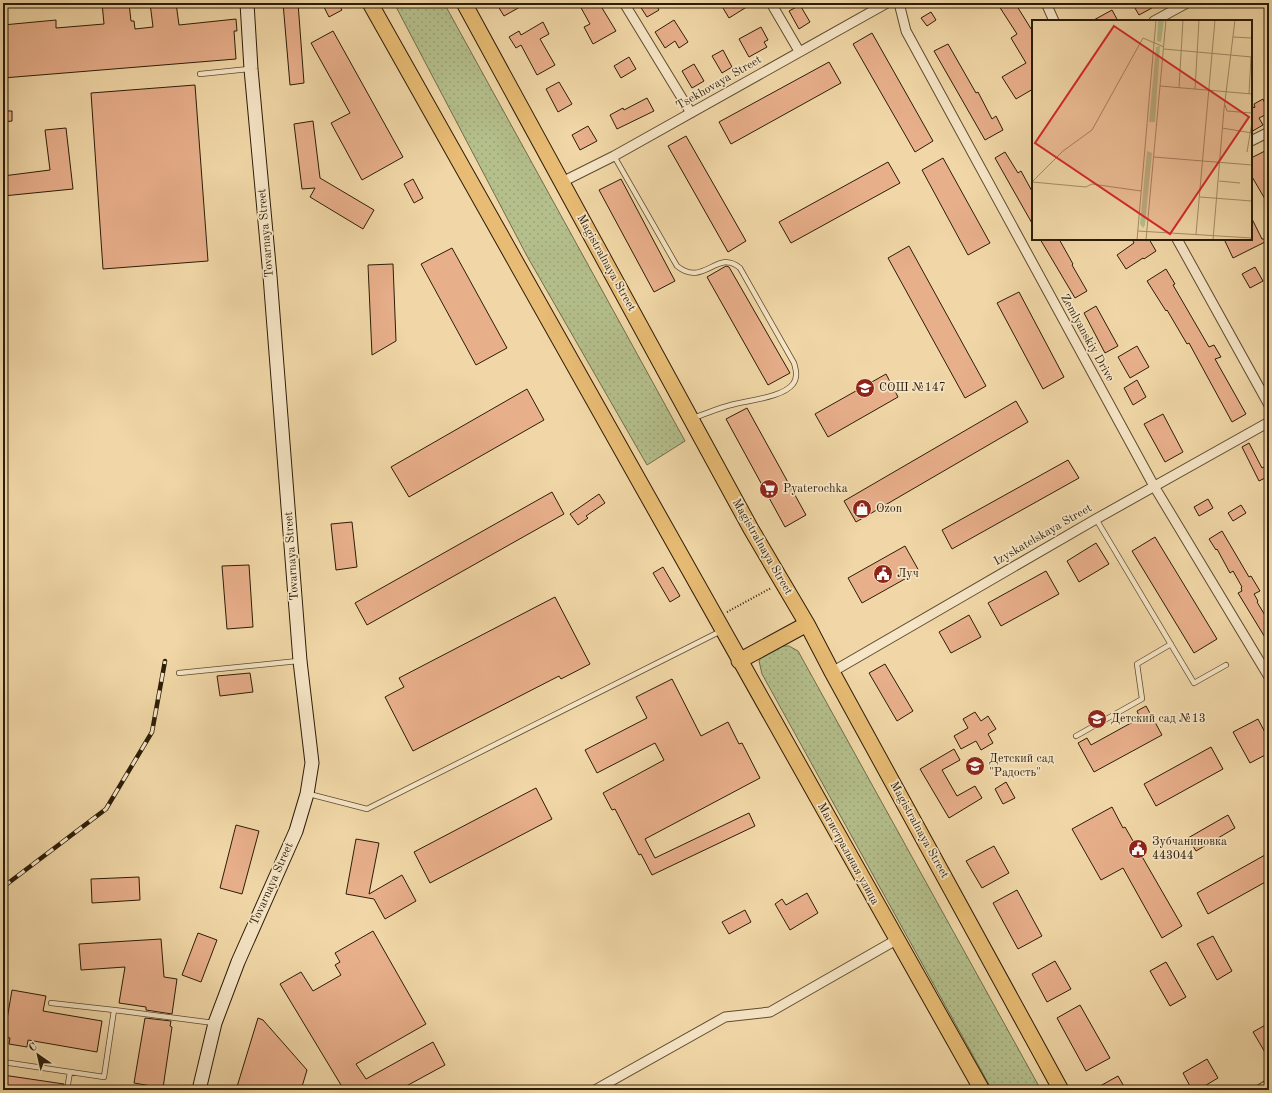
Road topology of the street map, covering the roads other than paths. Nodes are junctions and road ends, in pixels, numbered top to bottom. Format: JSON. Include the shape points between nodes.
{"nodes":[{"id":1,"x":247,"y":3,"type":"edge"},
{"id":2,"x":370,"y":3,"type":"edge"},
{"id":3,"x":464,"y":3,"type":"edge"},
{"id":4,"x":624,"y":3,"type":"edge"},
{"id":5,"x":771,"y":3,"type":"edge"},
{"id":6,"x":887,"y":3,"type":"edge"},
{"id":7,"x":899,"y":3,"type":"edge"},
{"id":8,"x":1046,"y":3,"type":"edge"},
{"id":9,"x":1187,"y":3,"type":"edge"},
{"id":10,"x":1055,"y":20,"type":"edge"},
{"id":11,"x":1156,"y":20,"type":"edge"},
{"id":12,"x":799,"y":51,"type":"junction"},
{"id":13,"x":251,"y":69,"type":"junction"},
{"id":14,"x":200,"y":74,"type":"dead end"},
{"id":15,"x":691,"y":113,"type":"junction"},
{"id":16,"x":1269,"y":132,"type":"edge"},
{"id":17,"x":1252,"y":140,"type":"edge"},
{"id":18,"x":614,"y":156,"type":"junction"},
{"id":19,"x":562,"y":182,"type":"junction"},
{"id":20,"x":1178,"y":240,"type":"edge"},
{"id":21,"x":1269,"y":405,"type":"edge"},
{"id":22,"x":691,"y":419,"type":"junction"},
{"id":23,"x":1269,"y":422,"type":"edge"},
{"id":24,"x":1154,"y":486,"type":"junction"},
{"id":25,"x":1096,"y":519,"type":"junction"},
{"id":26,"x":719,"y":624,"type":"junction"},
{"id":27,"x":807,"y":624,"type":"junction"},
{"id":28,"x":1171,"y":644,"type":"junction"},
{"id":29,"x":300,"y":661,"type":"junction"},
{"id":30,"x":739,"y":661,"type":"junction"},
{"id":31,"x":1226,"y":665,"type":"dead end"},
{"id":32,"x":832,"y":672,"type":"junction"},
{"id":33,"x":179,"y":673,"type":"dead end"},
{"id":34,"x":1269,"y":677,"type":"edge"},
{"id":35,"x":1076,"y":736,"type":"dead end"},
{"id":36,"x":308,"y":794,"type":"junction"},
{"id":37,"x":896,"y":940,"type":"junction"},
{"id":38,"x":51,"y":1003,"type":"dead end"},
{"id":39,"x":114,"y":1010,"type":"junction"},
{"id":40,"x":215,"y":1023,"type":"junction"},
{"id":41,"x":3,"y":1062,"type":"edge"},
{"id":42,"x":70,"y":1072,"type":"junction"},
{"id":43,"x":1269,"y":1084,"type":"edge"},
{"id":44,"x":67,"y":1090,"type":"edge"},
{"id":45,"x":199,"y":1090,"type":"edge"},
{"id":46,"x":595,"y":1090,"type":"edge"},
{"id":47,"x":982,"y":1090,"type":"edge"},
{"id":48,"x":1061,"y":1090,"type":"edge"},
{"id":49,"x":1259,"y":1090,"type":"edge"}],
"edges":[{"from":1,"to":13,"type":"street","name":"Tovarnaya Street"},
{"from":2,"to":26,"type":"main road"},
{"from":3,"to":19,"type":"main road","name":"Magistralnaya Street"},
{"from":4,"to":15,"type":"street"},
{"from":5,"to":12,"type":"street"},
{"from":6,"to":12,"type":"street","name":"Tsekhovaya Street"},
{"from":7,"to":24,"type":"street","name":"Zemlyanskiy Drive","via":[[906,32]]},
{"from":8,"to":10,"type":"street"},
{"from":9,"to":11,"type":"street"},
{"from":12,"to":15,"type":"street","name":"Tsekhovaya Street"},
{"from":13,"to":14,"type":"lane"},
{"from":13,"to":29,"type":"street","name":"Tovarnaya Street"},
{"from":15,"to":18,"type":"street","name":"Tsekhovaya Street"},
{"from":16,"to":17,"type":"street"},
{"from":18,"to":19,"type":"street","name":"Tsekhovaya Street"},
{"from":18,"to":22,"type":"lane","via":[[677,266],[690,273],[697,273],[726,262],[734,263],[740,268],[794,363],[797,373],[793,385],[782,392],[731,405]]},
{"from":19,"to":22,"type":"main road","name":"Magistralnaya Street"},
{"from":20,"to":21,"type":"street"},
{"from":22,"to":27,"type":"main road","name":"Magistralnaya Street"},
{"from":23,"to":24,"type":"street","name":"Izyskatelskaya Street"},
{"from":24,"to":25,"type":"street","name":"Izyskatelskaya Street"},
{"from":24,"to":34,"type":"street","name":"Zemlyanskiy Drive"},
{"from":25,"to":28,"type":"lane"},
{"from":25,"to":32,"type":"street","name":"Izyskatelskaya Street"},
{"from":26,"to":30,"type":"main road","name":"Магистральная улица"},
{"from":26,"to":36,"type":"lane","via":[[367,809]]},
{"from":27,"to":30,"type":"main road"},
{"from":27,"to":32,"type":"main road","name":"Magistralnaya Street"},
{"from":28,"to":31,"type":"lane","via":[[1194,682]]},
{"from":28,"to":35,"type":"lane","via":[[1137,664],[1142,699]]},
{"from":29,"to":33,"type":"lane"},
{"from":29,"to":36,"type":"street","name":"Tovarnaya Street","via":[[312,763]]},
{"from":30,"to":37,"type":"main road","name":"Магистральная улица"},
{"from":32,"to":48,"type":"main road","name":"Magistralnaya Street"},
{"from":36,"to":40,"type":"street","name":"Tovarnaya Street","via":[[296,831],[238,962]]},
{"from":37,"to":46,"type":"street","via":[[770,1012],[725,1017]]},
{"from":37,"to":47,"type":"main road","name":"Магистральная улица"},
{"from":38,"to":39,"type":"lane"},
{"from":39,"to":40,"type":"lane"},
{"from":39,"to":42,"type":"lane","via":[[104,1077]]},
{"from":40,"to":45,"type":"street","name":"Tovarnaya Street"},
{"from":41,"to":42,"type":"lane"},
{"from":42,"to":44,"type":"lane"},
{"from":43,"to":49,"type":"street"}]}
